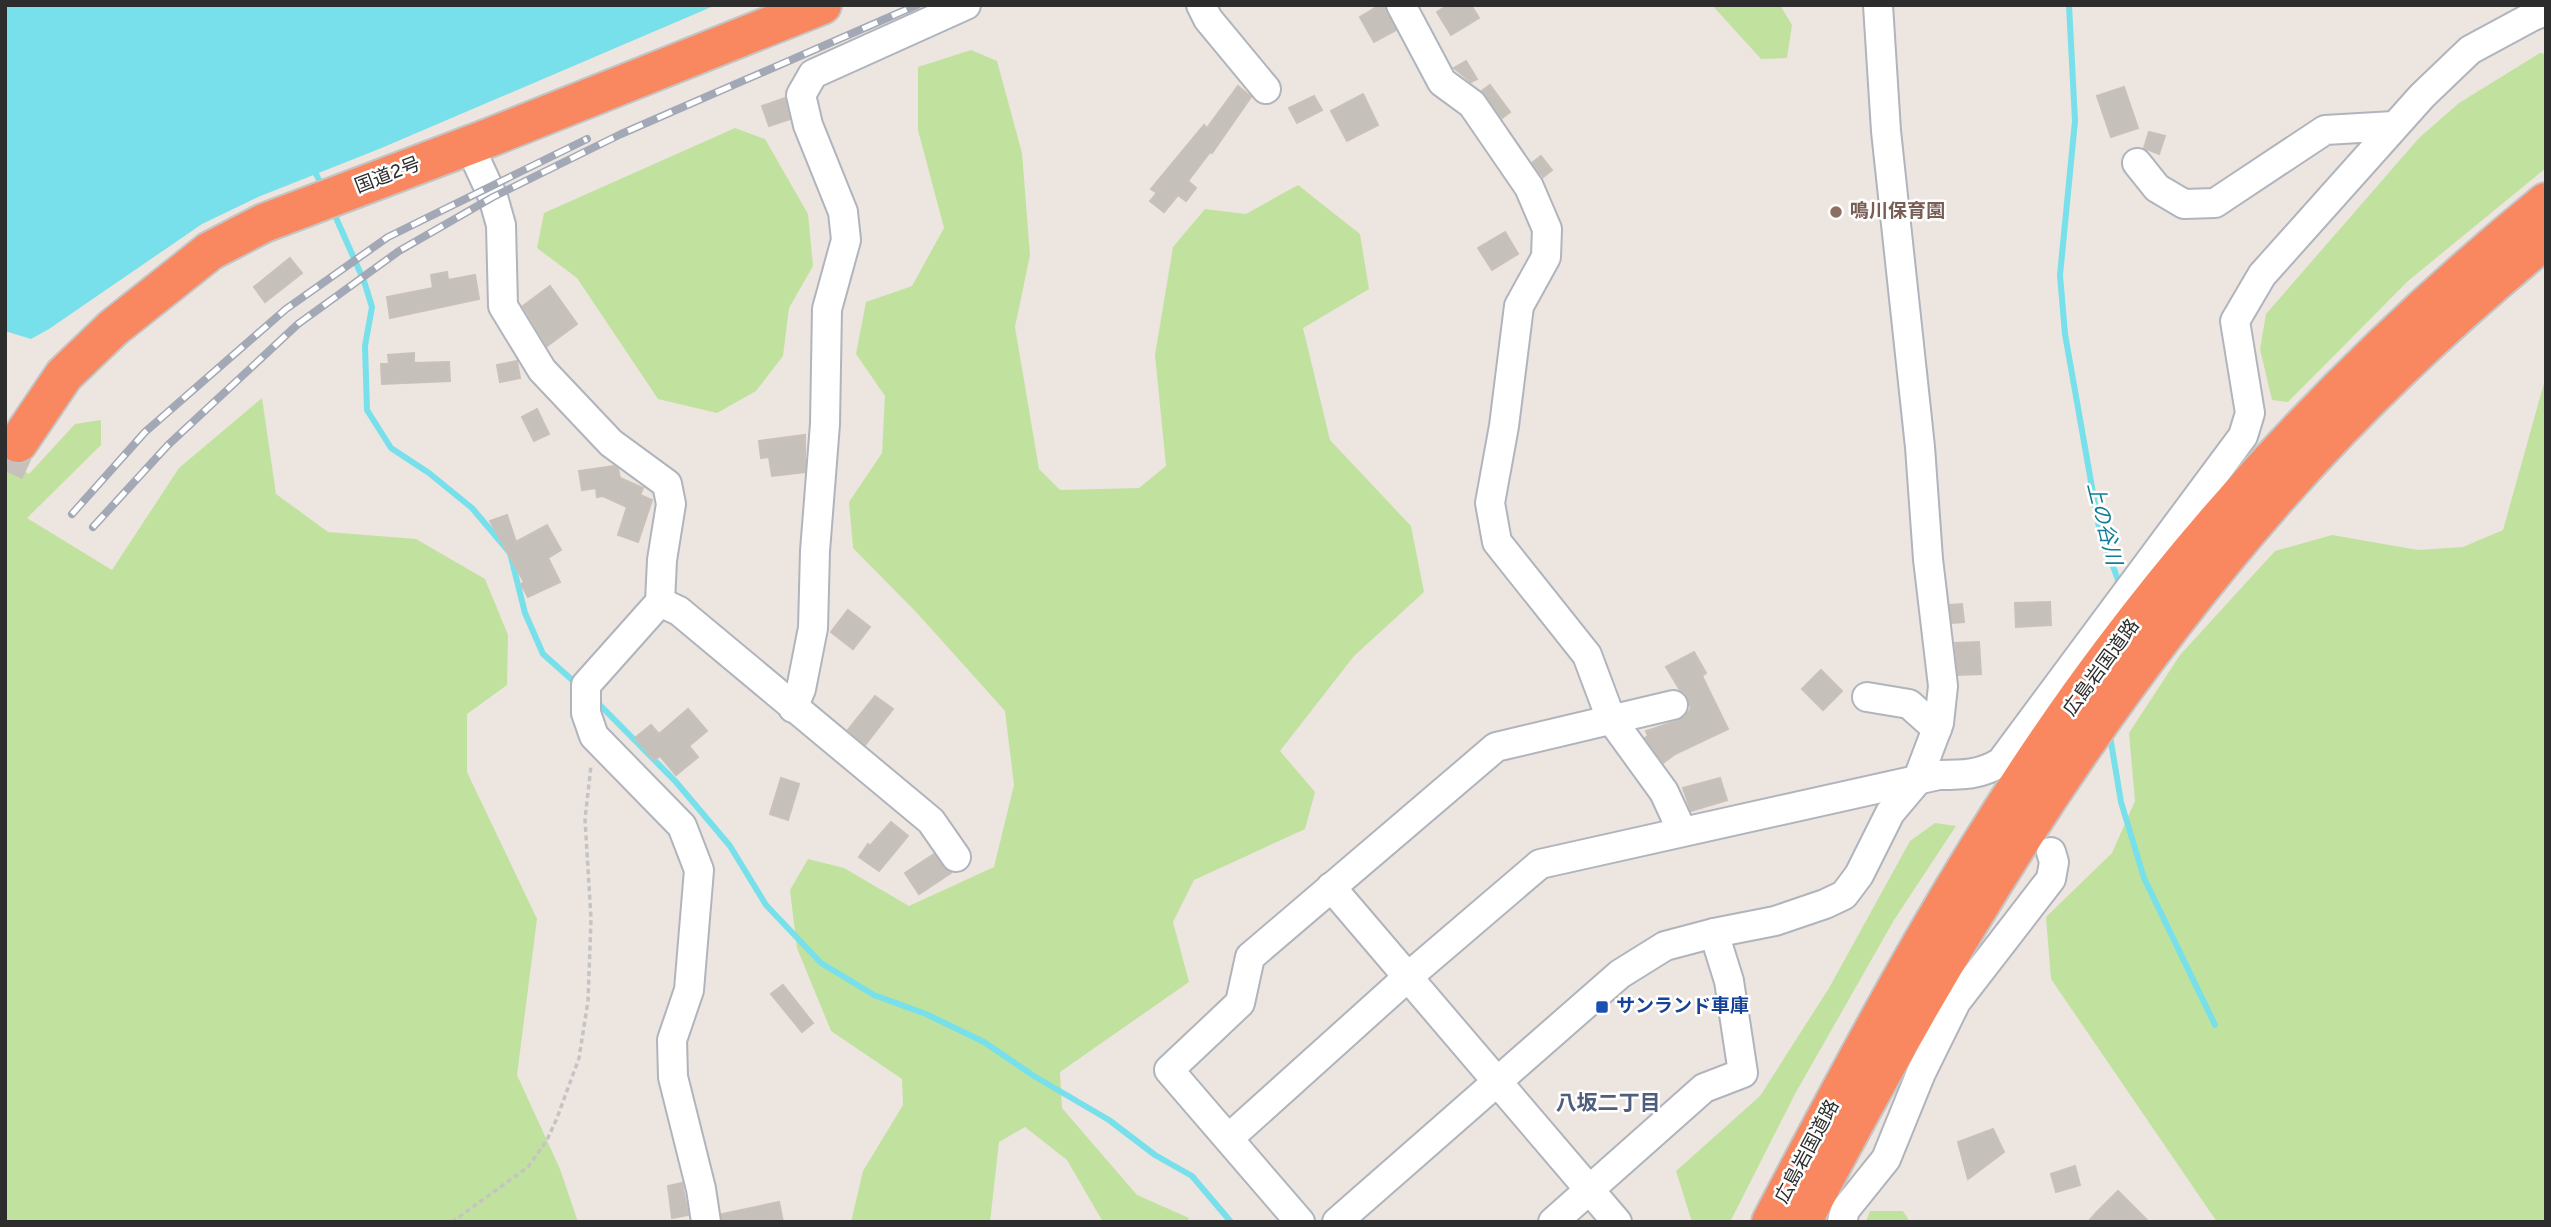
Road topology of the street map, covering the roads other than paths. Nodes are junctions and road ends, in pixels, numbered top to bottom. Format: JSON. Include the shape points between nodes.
{"nodes":[{"id":1,"x":822,"y":5,"type":"edge"},
{"id":2,"x":966,"y":5,"type":"edge"},
{"id":3,"x":1201,"y":5,"type":"edge"},
{"id":4,"x":1401,"y":5,"type":"edge"},
{"id":5,"x":1878,"y":5,"type":"edge"},
{"id":6,"x":2546,"y":11,"type":"edge"},
{"id":7,"x":1266,"y":89,"type":"dead end"},
{"id":8,"x":2395,"y":126,"type":"junction"},
{"id":9,"x":469,"y":145,"type":"junction"},
{"id":10,"x":2137,"y":163,"type":"dead end"},
{"id":11,"x":2546,"y":202,"type":"edge"},
{"id":12,"x":2546,"y":239,"type":"edge"},
{"id":13,"x":18,"y":443,"type":"tunnel mouth"},
{"id":14,"x":660,"y":602,"type":"junction"},
{"id":15,"x":1867,"y":697,"type":"dead end"},
{"id":16,"x":1673,"y":705,"type":"dead end"},
{"id":17,"x":793,"y":708,"type":"junction"},
{"id":18,"x":1611,"y":719,"type":"junction"},
{"id":19,"x":1937,"y":729,"type":"junction"},
{"id":20,"x":1917,"y":781,"type":"junction"},
{"id":21,"x":1682,"y":831,"type":"junction"},
{"id":22,"x":2051,"y":852,"type":"dead end"},
{"id":23,"x":956,"y":857,"type":"dead end"},
{"id":24,"x":1331,"y":887,"type":"junction"},
{"id":25,"x":1714,"y":933,"type":"junction"},
{"id":26,"x":1409,"y":976,"type":"junction"},
{"id":27,"x":1497,"y":1083,"type":"junction"},
{"id":28,"x":1228,"y":1138,"type":"junction"},
{"id":29,"x":1590,"y":1188,"type":"junction"},
{"id":30,"x":706,"y":1222,"type":"edge"},
{"id":31,"x":1300,"y":1222,"type":"edge"},
{"id":32,"x":1337,"y":1222,"type":"edge"},
{"id":33,"x":1553,"y":1222,"type":"edge"},
{"id":34,"x":1617,"y":1222,"type":"edge"},
{"id":35,"x":1771,"y":1222,"type":"edge"},
{"id":36,"x":1802,"y":1222,"type":"edge"},
{"id":37,"x":1842,"y":1222,"type":"edge"}],
"edges":[{"from":1,"to":9,"type":"highway","name":"国道2号"},
{"from":2,"to":17,"type":"street","via":[[813,74],[801,95],[808,125],[843,212],[846,240],[827,309],[813,628]]},
{"from":3,"to":7,"type":"street"},
{"from":4,"to":18,"type":"street","via":[[1441,82],[1472,104],[1530,187],[1547,229],[1546,257],[1519,306],[1490,503],[1497,542],[1587,655]]},
{"from":5,"to":19,"type":"street","via":[[1886,131],[1943,686]]},
{"from":6,"to":8,"type":"street","via":[[2470,50]]},
{"from":8,"to":10,"type":"street","via":[[2325,130],[2215,203],[2184,204],[2157,188]]},
{"from":8,"to":20,"type":"street","via":[[2262,275],[2235,321],[2250,413],[2244,436],[2001,762],[1988,771]]},
{"from":9,"to":13,"type":"highway","name":"国道2号","via":[[264,223],[210,251],[124,319],[64,375]]},
{"from":9,"to":14,"type":"street","via":[[501,225],[503,306],[542,370],[611,443],[667,484],[671,504]]},
{"from":11,"to":35,"type":"highway","name":"広島岩国道路","via":[[2483,253],[2365,362],[2271,458],[2113,650],[2013,796],[1915,954]]},
{"from":12,"to":36,"type":"highway","name":"広島岩国道路","via":[[2385,383],[2303,469],[2203,585],[2136,672],[1986,892]]},
{"from":14,"to":17,"type":"street","via":[[679,611]]},
{"from":14,"to":30,"type":"street","via":[[586,685],[586,713],[594,736],[682,826],[699,870],[689,990],[672,1040],[673,1077]]},
{"from":15,"to":19,"type":"street","via":[[1909,704]]},
{"from":16,"to":18,"type":"street"},
{"from":17,"to":23,"type":"street","via":[[930,821]]},
{"from":18,"to":21,"type":"street","via":[[1664,792]]},
{"from":18,"to":24,"type":"street","via":[[1496,747]]},
{"from":19,"to":20,"type":"street"},
{"from":20,"to":21,"type":"street"},
{"from":20,"to":25,"type":"street","via":[[1891,813],[1844,895],[1775,921]]},
{"from":21,"to":26,"type":"street","via":[[1540,864]]},
{"from":22,"to":37,"type":"street","via":[[2050,879],[1956,1002],[1886,1159],[1845,1210]]},
{"from":24,"to":26,"type":"street"},
{"from":24,"to":28,"type":"street","via":[[1250,957],[1240,1003],[1169,1070]]},
{"from":25,"to":27,"type":"street","via":[[1665,946],[1620,974]]},
{"from":25,"to":29,"type":"street","via":[[1729,981],[1743,1073],[1704,1088]]},
{"from":26,"to":27,"type":"street"},
{"from":26,"to":28,"type":"street"},
{"from":27,"to":29,"type":"street"},
{"from":27,"to":32,"type":"street"},
{"from":28,"to":31,"type":"street"},
{"from":29,"to":33,"type":"street"},
{"from":29,"to":34,"type":"street"}]}
